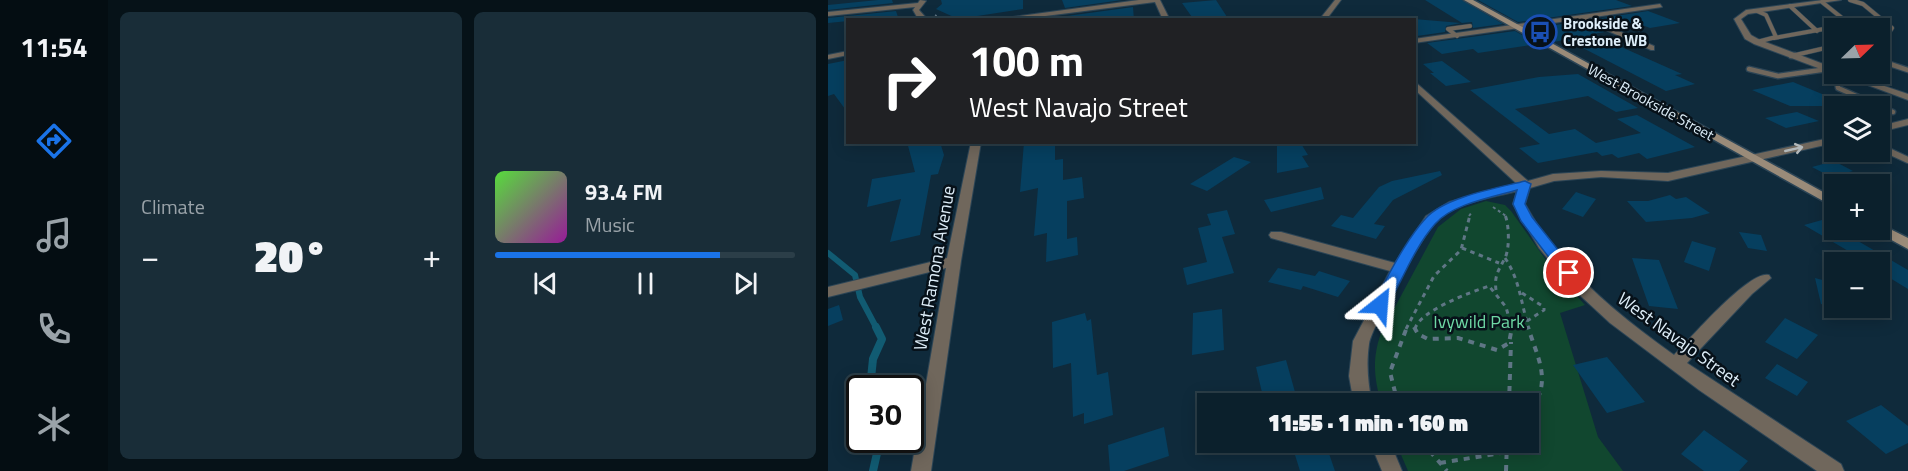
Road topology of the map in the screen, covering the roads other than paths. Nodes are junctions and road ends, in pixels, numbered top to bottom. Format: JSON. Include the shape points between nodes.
{"nodes":[{"id":1,"x":925,"y":0,"type":"edge"},
{"id":2,"x":1042,"y":0,"type":"edge"},
{"id":3,"x":1156,"y":0,"type":"edge"},
{"id":4,"x":1338,"y":0,"type":"edge"},
{"id":5,"x":1468,"y":0,"type":"edge"},
{"id":6,"x":1646,"y":0,"type":"edge"},
{"id":7,"x":1838,"y":0,"type":"edge"},
{"id":8,"x":1850,"y":0,"type":"edge"},
{"id":9,"x":1822,"y":2,"type":"junction"},
{"id":10,"x":919,"y":5,"type":"junction"},
{"id":11,"x":1790,"y":6,"type":"junction"},
{"id":12,"x":1757,"y":11,"type":"junction"},
{"id":13,"x":1043,"y":13,"type":"junction"},
{"id":14,"x":828,"y":14,"type":"edge"},
{"id":15,"x":923,"y":18,"type":"edge"},
{"id":16,"x":1004,"y":18,"type":"edge"},
{"id":17,"x":1166,"y":18,"type":"edge"},
{"id":18,"x":1324,"y":18,"type":"edge"},
{"id":19,"x":1880,"y":18,"type":"edge"},
{"id":20,"x":1582,"y":19,"type":"junction"},
{"id":21,"x":1470,"y":26,"type":"dead end"},
{"id":22,"x":1518,"y":28,"type":"junction"},
{"id":23,"x":1817,"y":31,"type":"junction"},
{"id":24,"x":1457,"y":36,"type":"junction"},
{"id":25,"x":1774,"y":38,"type":"junction"},
{"id":26,"x":1416,"y":41,"type":"edge"},
{"id":27,"x":1757,"y":42,"type":"junction"},
{"id":28,"x":1651,"y":48,"type":"dead end"},
{"id":29,"x":1824,"y":48,"type":"edge"},
{"id":30,"x":846,"y":53,"type":"edge"},
{"id":31,"x":1791,"y":56,"type":"junction"},
{"id":32,"x":828,"y":57,"type":"edge"},
{"id":33,"x":1890,"y":64,"type":"dead end"},
{"id":34,"x":1824,"y":68,"type":"edge"},
{"id":35,"x":1749,"y":69,"type":"dead end"},
{"id":36,"x":1908,"y":70,"type":"edge"},
{"id":37,"x":1824,"y":71,"type":"edge"},
{"id":38,"x":1837,"y":84,"type":"edge"},
{"id":39,"x":1872,"y":84,"type":"edge"},
{"id":40,"x":1416,"y":87,"type":"edge"},
{"id":41,"x":1855,"y":96,"type":"edge"},
{"id":42,"x":1908,"y":97,"type":"edge"},
{"id":43,"x":1890,"y":111,"type":"edge"},
{"id":44,"x":1893,"y":112,"type":"dead end"},
{"id":45,"x":1908,"y":122,"type":"edge"},
{"id":46,"x":1890,"y":126,"type":"edge"},
{"id":47,"x":1824,"y":142,"type":"edge"},
{"id":48,"x":976,"y":144,"type":"edge"},
{"id":49,"x":1890,"y":152,"type":"edge"},
{"id":50,"x":1754,"y":159,"type":"junction"},
{"id":51,"x":1908,"y":160,"type":"edge"},
{"id":52,"x":1525,"y":184,"type":"junction"},
{"id":53,"x":1824,"y":198,"type":"edge"},
{"id":54,"x":1890,"y":234,"type":"edge"},
{"id":55,"x":1276,"y":235,"type":"dead end"},
{"id":56,"x":1908,"y":244,"type":"edge"},
{"id":57,"x":954,"y":261,"type":"junction"},
{"id":58,"x":1399,"y":269,"type":"junction"},
{"id":59,"x":1764,"y":278,"type":"dead end"},
{"id":60,"x":834,"y":290,"type":"edge"},
{"id":61,"x":1677,"y":363,"type":"junction"},
{"id":62,"x":1361,"y":393,"type":"edge"},
{"id":63,"x":1385,"y":453,"type":"edge"},
{"id":64,"x":921,"y":471,"type":"edge"},
{"id":65,"x":1392,"y":471,"type":"edge"},
{"id":66,"x":1834,"y":471,"type":"edge"}],
"edges":[{"from":1,"to":10,"type":"street"},
{"from":2,"to":13,"type":"street"},
{"from":3,"to":13,"type":"street"},
{"from":3,"to":17,"type":"street"},
{"from":4,"to":18,"type":"street"},
{"from":5,"to":22,"type":"street","name":"West Brookside Street"},
{"from":6,"to":20,"type":"street","via":[[1660,6]]},
{"from":7,"to":9,"type":"street"},
{"from":8,"to":19,"type":"lane","via":[[1863,4]]},
{"from":9,"to":11,"type":"street"},
{"from":9,"to":23,"type":"lane","via":[[1847,24]]},
{"from":10,"to":14,"type":"street"},
{"from":10,"to":15,"type":"street","via":[[917,12]]},
{"from":11,"to":12,"type":"street"},
{"from":11,"to":23,"type":"lane"},
{"from":12,"to":25,"type":"lane","via":[[1766,15]]},
{"from":12,"to":27,"type":"street","via":[[1737,19],[1748,37]]},
{"from":13,"to":16,"type":"street"},
{"from":20,"to":22,"type":"street"},
{"from":20,"to":28,"type":"street"},
{"from":21,"to":24,"type":"lane","via":[[1448,29]]},
{"from":22,"to":24,"type":"street"},
{"from":22,"to":50,"type":"street","name":"West Brookside Street"},
{"from":23,"to":25,"type":"lane"},
{"from":24,"to":26,"type":"street"},
{"from":25,"to":27,"type":"lane"},
{"from":27,"to":31,"type":"street"},
{"from":29,"to":31,"type":"lane"},
{"from":30,"to":32,"type":"street"},
{"from":31,"to":34,"type":"street"},
{"from":33,"to":36,"type":"lane"},
{"from":35,"to":37,"type":"lane","via":[[1782,78]]},
{"from":38,"to":41,"type":"lane"},
{"from":39,"to":42,"type":"street"},
{"from":40,"to":52,"type":"street"},
{"from":43,"to":44,"type":"lane"},
{"from":45,"to":46,"type":"street"},
{"from":50,"to":47,"type":"street","one_way":true},
{"from":48,"to":57,"type":"street","name":"West Ramona Avenue"},
{"from":49,"to":51,"type":"lane"},
{"from":50,"to":52,"type":"street","via":[[1668,177],[1577,175]]},
{"from":50,"to":53,"type":"street","name":"West Brookside Street"},
{"from":52,"to":58,"type":"street","via":[[1465,200],[1441,212],[1431,219]]},
{"from":52,"to":61,"type":"street","name":"West Navajo Street","via":[[1519,204],[1563,266],[1610,314]]},
{"from":54,"to":56,"type":"street"},
{"from":55,"to":58,"type":"street"},
{"from":57,"to":60,"type":"street"},
{"from":57,"to":64,"type":"street","name":"West Ramona Avenue"},
{"from":58,"to":62,"type":"street","via":[[1361,341],[1358,376]]},
{"from":59,"to":61,"type":"street"},
{"from":61,"to":66,"type":"street","name":"West Navajo Street"},
{"from":63,"to":65,"type":"street"}]}
